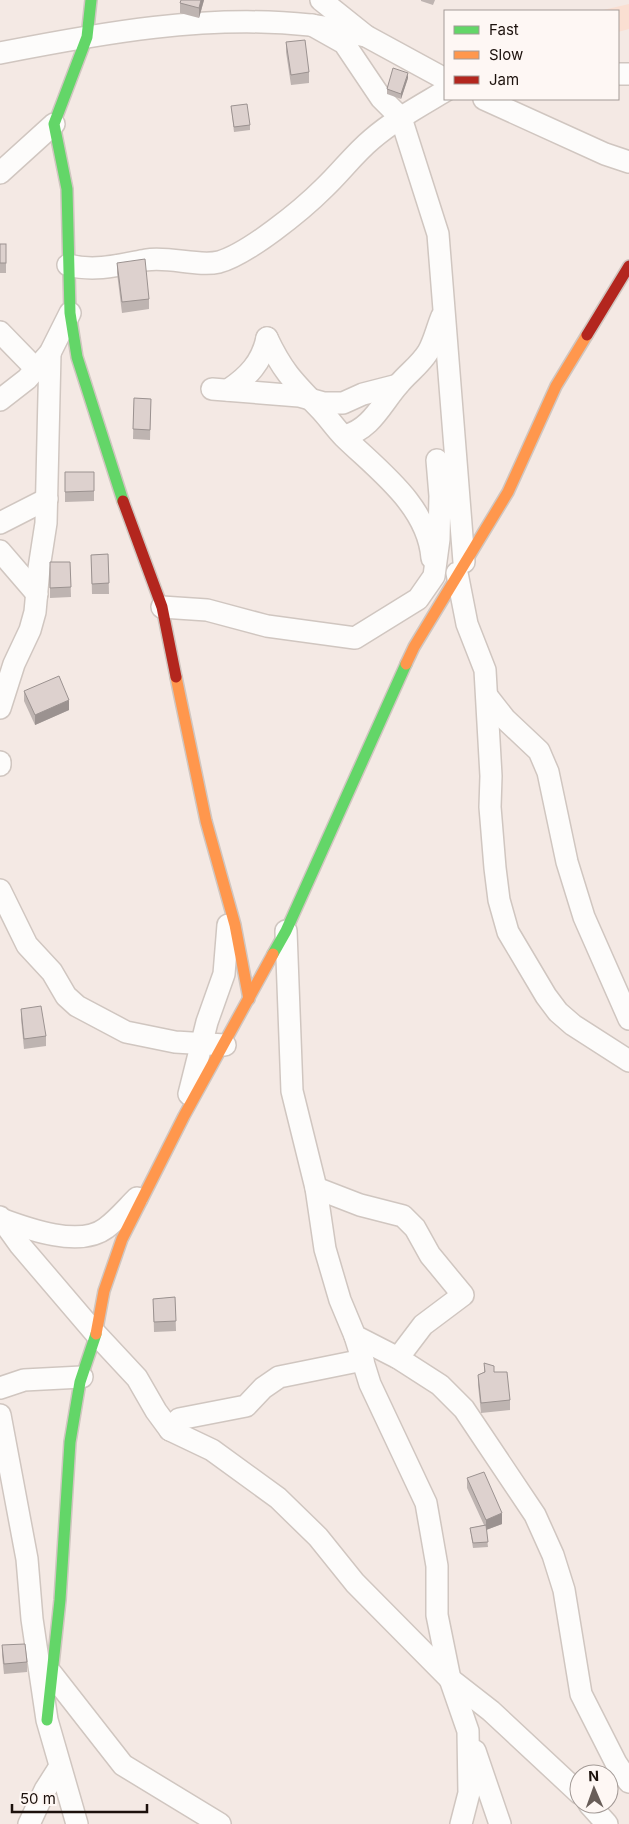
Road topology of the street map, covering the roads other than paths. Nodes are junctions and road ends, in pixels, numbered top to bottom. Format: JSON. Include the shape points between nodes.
{"nodes":[{"id":1,"x":91,"y":0,"type":"edge"},
{"id":2,"x":321,"y":0,"type":"edge"},
{"id":3,"x":312,"y":25,"type":"junction"},
{"id":4,"x":366,"y":36,"type":"junction"},
{"id":5,"x":87,"y":37,"type":"junction"},
{"id":6,"x":0,"y":53,"type":"edge"},
{"id":7,"x":444,"y":78,"type":"edge"},
{"id":8,"x":444,"y":92,"type":"edge"},
{"id":9,"x":486,"y":100,"type":"edge"},
{"id":10,"x":401,"y":118,"type":"junction"},
{"id":11,"x":54,"y":124,"type":"junction"},
{"id":12,"x":629,"y":162,"type":"edge"},
{"id":13,"x":0,"y":173,"type":"edge"},
{"id":14,"x":68,"y":265,"type":"junction"},
{"id":15,"x":629,"y":266,"type":"edge"},
{"id":16,"x":444,"y":310,"type":"junction"},
{"id":17,"x":70,"y":313,"type":"junction"},
{"id":18,"x":0,"y":332,"type":"edge"},
{"id":19,"x":43,"y":361,"type":"junction"},
{"id":20,"x":398,"y":384,"type":"junction"},
{"id":21,"x":0,"y":400,"type":"edge"},
{"id":22,"x":310,"y":400,"type":"junction"},
{"id":23,"x":344,"y":436,"type":"junction"},
{"id":24,"x":437,"y":460,"type":"dead end"},
{"id":25,"x":47,"y":499,"type":"junction"},
{"id":26,"x":0,"y":523,"type":"edge"},
{"id":27,"x":0,"y":551,"type":"edge"},
{"id":28,"x":461,"y":567,"type":"junction"},
{"id":29,"x":434,"y":576,"type":"junction"},
{"id":30,"x":37,"y":594,"type":"junction"},
{"id":31,"x":162,"y":607,"type":"junction"},
{"id":32,"x":487,"y":696,"type":"junction"},
{"id":33,"x":0,"y":708,"type":"edge"},
{"id":34,"x":0,"y":890,"type":"edge"},
{"id":35,"x":227,"y":898,"type":"junction"},
{"id":36,"x":286,"y":931,"type":"junction"},
{"id":37,"x":249,"y":999,"type":"junction"},
{"id":38,"x":629,"y":1019,"type":"edge"},
{"id":39,"x":201,"y":1045,"type":"junction"},
{"id":40,"x":224,"y":1045,"type":"junction"},
{"id":41,"x":629,"y":1061,"type":"edge"},
{"id":42,"x":184,"y":1116,"type":"junction"},
{"id":43,"x":147,"y":1187,"type":"junction"},
{"id":44,"x":316,"y":1188,"type":"junction"},
{"id":45,"x":1,"y":1218,"type":"edge"},
{"id":46,"x":96,"y":1334,"type":"junction"},
{"id":47,"x":355,"y":1336,"type":"junction"},
{"id":48,"x":398,"y":1358,"type":"junction"},
{"id":49,"x":362,"y":1360,"type":"junction"},
{"id":50,"x":82,"y":1377,"type":"junction"},
{"id":51,"x":0,"y":1388,"type":"edge"},
{"id":52,"x":0,"y":1414,"type":"edge"},
{"id":53,"x":170,"y":1430,"type":"junction"},
{"id":54,"x":50,"y":1673,"type":"junction"},
{"id":55,"x":450,"y":1679,"type":"junction"},
{"id":56,"x":47,"y":1720,"type":"junction"},
{"id":57,"x":468,"y":1731,"type":"junction"},
{"id":58,"x":60,"y":1768,"type":"junction"},
{"id":59,"x":629,"y":1782,"type":"edge"},
{"id":60,"x":569,"y":1785,"type":"edge"},
{"id":61,"x":598,"y":1814,"type":"edge"},
{"id":62,"x":29,"y":1824,"type":"edge"},
{"id":63,"x":77,"y":1824,"type":"edge"},
{"id":64,"x":220,"y":1824,"type":"edge"},
{"id":65,"x":461,"y":1824,"type":"edge"},
{"id":66,"x":500,"y":1824,"type":"edge"},
{"id":67,"x":607,"y":1824,"type":"edge"}],
"edges":[{"from":1,"to":5,"type":"street"},
{"from":2,"to":4,"type":"street"},
{"from":3,"to":4,"type":"street"},
{"from":3,"to":5,"type":"street","via":[[222,23],[128,29]]},
{"from":3,"to":10,"type":"street","via":[[344,43],[381,98]]},
{"from":4,"to":7,"type":"street"},
{"from":5,"to":6,"type":"street"},
{"from":5,"to":11,"type":"street"},
{"from":8,"to":10,"type":"street"},
{"from":9,"to":12,"type":"street"},
{"from":10,"to":14,"type":"street","via":[[365,145],[324,189],[234,256],[216,262],[147,260],[85,269]]},
{"from":10,"to":16,"type":"street","via":[[438,234]]},
{"from":11,"to":13,"type":"street"},
{"from":11,"to":14,"type":"street","via":[[67,189]]},
{"from":14,"to":17,"type":"street"},
{"from":15,"to":28,"type":"street","via":[[556,386],[508,492]]},
{"from":16,"to":20,"type":"street","via":[[428,352]]},
{"from":16,"to":28,"type":"street"},
{"from":17,"to":19,"type":"street"},
{"from":17,"to":31,"type":"street","via":[[77,356],[94,415]]},
{"from":18,"to":19,"type":"street"},
{"from":19,"to":21,"type":"street","via":[[27,379]]},
{"from":19,"to":25,"type":"street"},
{"from":20,"to":22,"type":"street","via":[[363,394],[343,404]]},
{"from":20,"to":23,"type":"street","via":[[377,415],[352,434]]},
{"from":22,"to":22,"type":"street","via":[[280,365],[267,338],[260,360],[238,383],[220,390],[299,396]]},
{"from":22,"to":23,"type":"street"},
{"from":23,"to":29,"type":"street","via":[[391,480],[412,506],[432,548]]},
{"from":24,"to":29,"type":"street","via":[[439,539]]},
{"from":25,"to":26,"type":"street"},
{"from":25,"to":30,"type":"street"},
{"from":27,"to":30,"type":"street"},
{"from":28,"to":32,"type":"street","via":[[467,624],[484,670]]},
{"from":28,"to":36,"type":"street","via":[[414,647]]},
{"from":29,"to":31,"type":"street","via":[[418,599],[355,638],[267,626],[207,610]]},
{"from":30,"to":33,"type":"street","via":[[36,612]]},
{"from":31,"to":35,"type":"street","via":[[206,821]]},
{"from":32,"to":38,"type":"street","via":[[505,719],[539,751],[548,772],[567,862],[584,917]]},
{"from":32,"to":41,"type":"street","via":[[490,807],[499,900],[508,932],[558,1012]]},
{"from":34,"to":39,"type":"street","via":[[27,946],[52,972],[66,996],[77,1006],[126,1032]]},
{"from":35,"to":37,"type":"street"},
{"from":35,"to":39,"type":"street","via":[[229,935],[224,974]]},
{"from":36,"to":37,"type":"street"},
{"from":36,"to":44,"type":"street","via":[[292,1092]]},
{"from":37,"to":40,"type":"street"},
{"from":39,"to":40,"type":"street"},
{"from":39,"to":42,"type":"street"},
{"from":40,"to":42,"type":"street"},
{"from":42,"to":43,"type":"street"},
{"from":43,"to":45,"type":"street","via":[[105,1230],[89,1235],[63,1236],[30,1230]]},
{"from":43,"to":46,"type":"street","via":[[122,1239],[104,1291]]},
{"from":44,"to":47,"type":"street","via":[[326,1249],[340,1300]]},
{"from":44,"to":48,"type":"street","via":[[360,1205],[403,1216],[463,1295],[423,1325]]},
{"from":45,"to":46,"type":"street"},
{"from":46,"to":50,"type":"street"},
{"from":46,"to":53,"type":"street","via":[[137,1378]]},
{"from":47,"to":48,"type":"street"},
{"from":47,"to":49,"type":"street"},
{"from":48,"to":59,"type":"street","via":[[440,1384],[464,1409],[535,1516],[553,1555],[564,1590],[581,1694]]},
{"from":49,"to":53,"type":"street","via":[[280,1377],[246,1406],[179,1419]]},
{"from":49,"to":55,"type":"street","via":[[370,1384],[426,1503],[436,1566],[437,1615]]},
{"from":50,"to":51,"type":"street","via":[[24,1380]]},
{"from":50,"to":54,"type":"street","via":[[70,1442],[60,1600]]},
{"from":52,"to":56,"type":"street","via":[[27,1559]]},
{"from":53,"to":55,"type":"street","via":[[212,1450],[278,1498],[318,1536],[355,1583]]},
{"from":54,"to":56,"type":"street"},
{"from":54,"to":64,"type":"street","via":[[123,1765]]},
{"from":55,"to":57,"type":"street"},
{"from":55,"to":60,"type":"street","via":[[491,1711]]},
{"from":56,"to":58,"type":"street"},
{"from":57,"to":65,"type":"street","via":[[469,1793]]},
{"from":57,"to":66,"type":"street"},
{"from":58,"to":62,"type":"street"},
{"from":58,"to":63,"type":"street"},
{"from":61,"to":67,"type":"street"}]}
